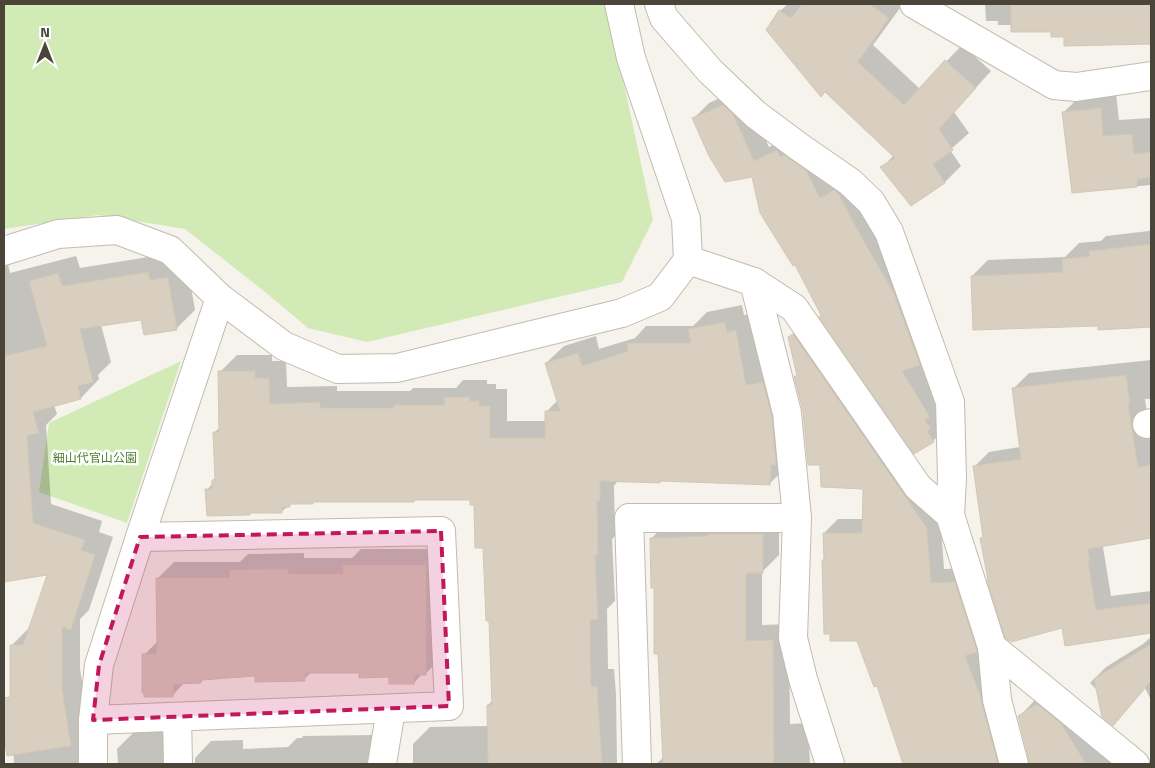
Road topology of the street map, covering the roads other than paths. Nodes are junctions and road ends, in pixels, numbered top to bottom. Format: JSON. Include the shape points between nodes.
{"nodes":[{"id":1,"x":619,"y":4,"type":"edge"},
{"id":2,"x":659,"y":4,"type":"edge"},
{"id":3,"x":914,"y":4,"type":"edge"},
{"id":4,"x":1151,"y":76,"type":"edge"},
{"id":5,"x":4,"y":251,"type":"edge"},
{"id":6,"x":688,"y":260,"type":"junction"},
{"id":7,"x":754,"y":282,"type":"junction"},
{"id":8,"x":220,"y":298,"type":"junction"},
{"id":9,"x":950,"y":515,"type":"junction"},
{"id":10,"x":797,"y":518,"type":"junction"},
{"id":11,"x":140,"y":537,"type":"junction"},
{"id":12,"x":992,"y":647,"type":"junction"},
{"id":13,"x":391,"y":709,"type":"junction"},
{"id":14,"x":177,"y":717,"type":"junction"},
{"id":15,"x":93,"y":720,"type":"junction"},
{"id":16,"x":93,"y":764,"type":"edge"},
{"id":17,"x":178,"y":764,"type":"edge"},
{"id":18,"x":382,"y":764,"type":"edge"},
{"id":19,"x":637,"y":764,"type":"edge"},
{"id":20,"x":830,"y":764,"type":"edge"},
{"id":21,"x":1014,"y":764,"type":"edge"},
{"id":22,"x":1135,"y":764,"type":"edge"}],
"edges":[{"from":1,"to":6,"type":"street","via":[[631,58],[686,219]]},
{"from":2,"to":9,"type":"street","via":[[664,18],[710,71],[755,114],[850,182],[871,202],[888,232],[950,402]]},
{"from":3,"to":4,"type":"street","via":[[1054,86],[1076,87]]},
{"from":5,"to":8,"type":"street","via":[[58,234],[117,230],[170,250]]},
{"from":6,"to":7,"type":"street"},
{"from":6,"to":8,"type":"street","via":[[660,297],[622,313],[397,368],[338,369],[284,346]]},
{"from":7,"to":9,"type":"street","via":[[794,308],[918,487]]},
{"from":7,"to":10,"type":"street","via":[[787,413]]},
{"from":8,"to":11,"type":"street"},
{"from":9,"to":12,"type":"street"},
{"from":10,"to":19,"type":"street","via":[[629,518]]},
{"from":10,"to":20,"type":"street","via":[[793,638]]},
{"from":11,"to":13,"type":"street","via":[[441,531],[449,706]]},
{"from":11,"to":15,"type":"street","via":[[99,665]]},
{"from":12,"to":21,"type":"street","via":[[997,700]]},
{"from":12,"to":22,"type":"street"},
{"from":13,"to":14,"type":"street"},
{"from":13,"to":18,"type":"street"},
{"from":14,"to":15,"type":"street"},
{"from":14,"to":17,"type":"street"},
{"from":15,"to":16,"type":"street"}]}
